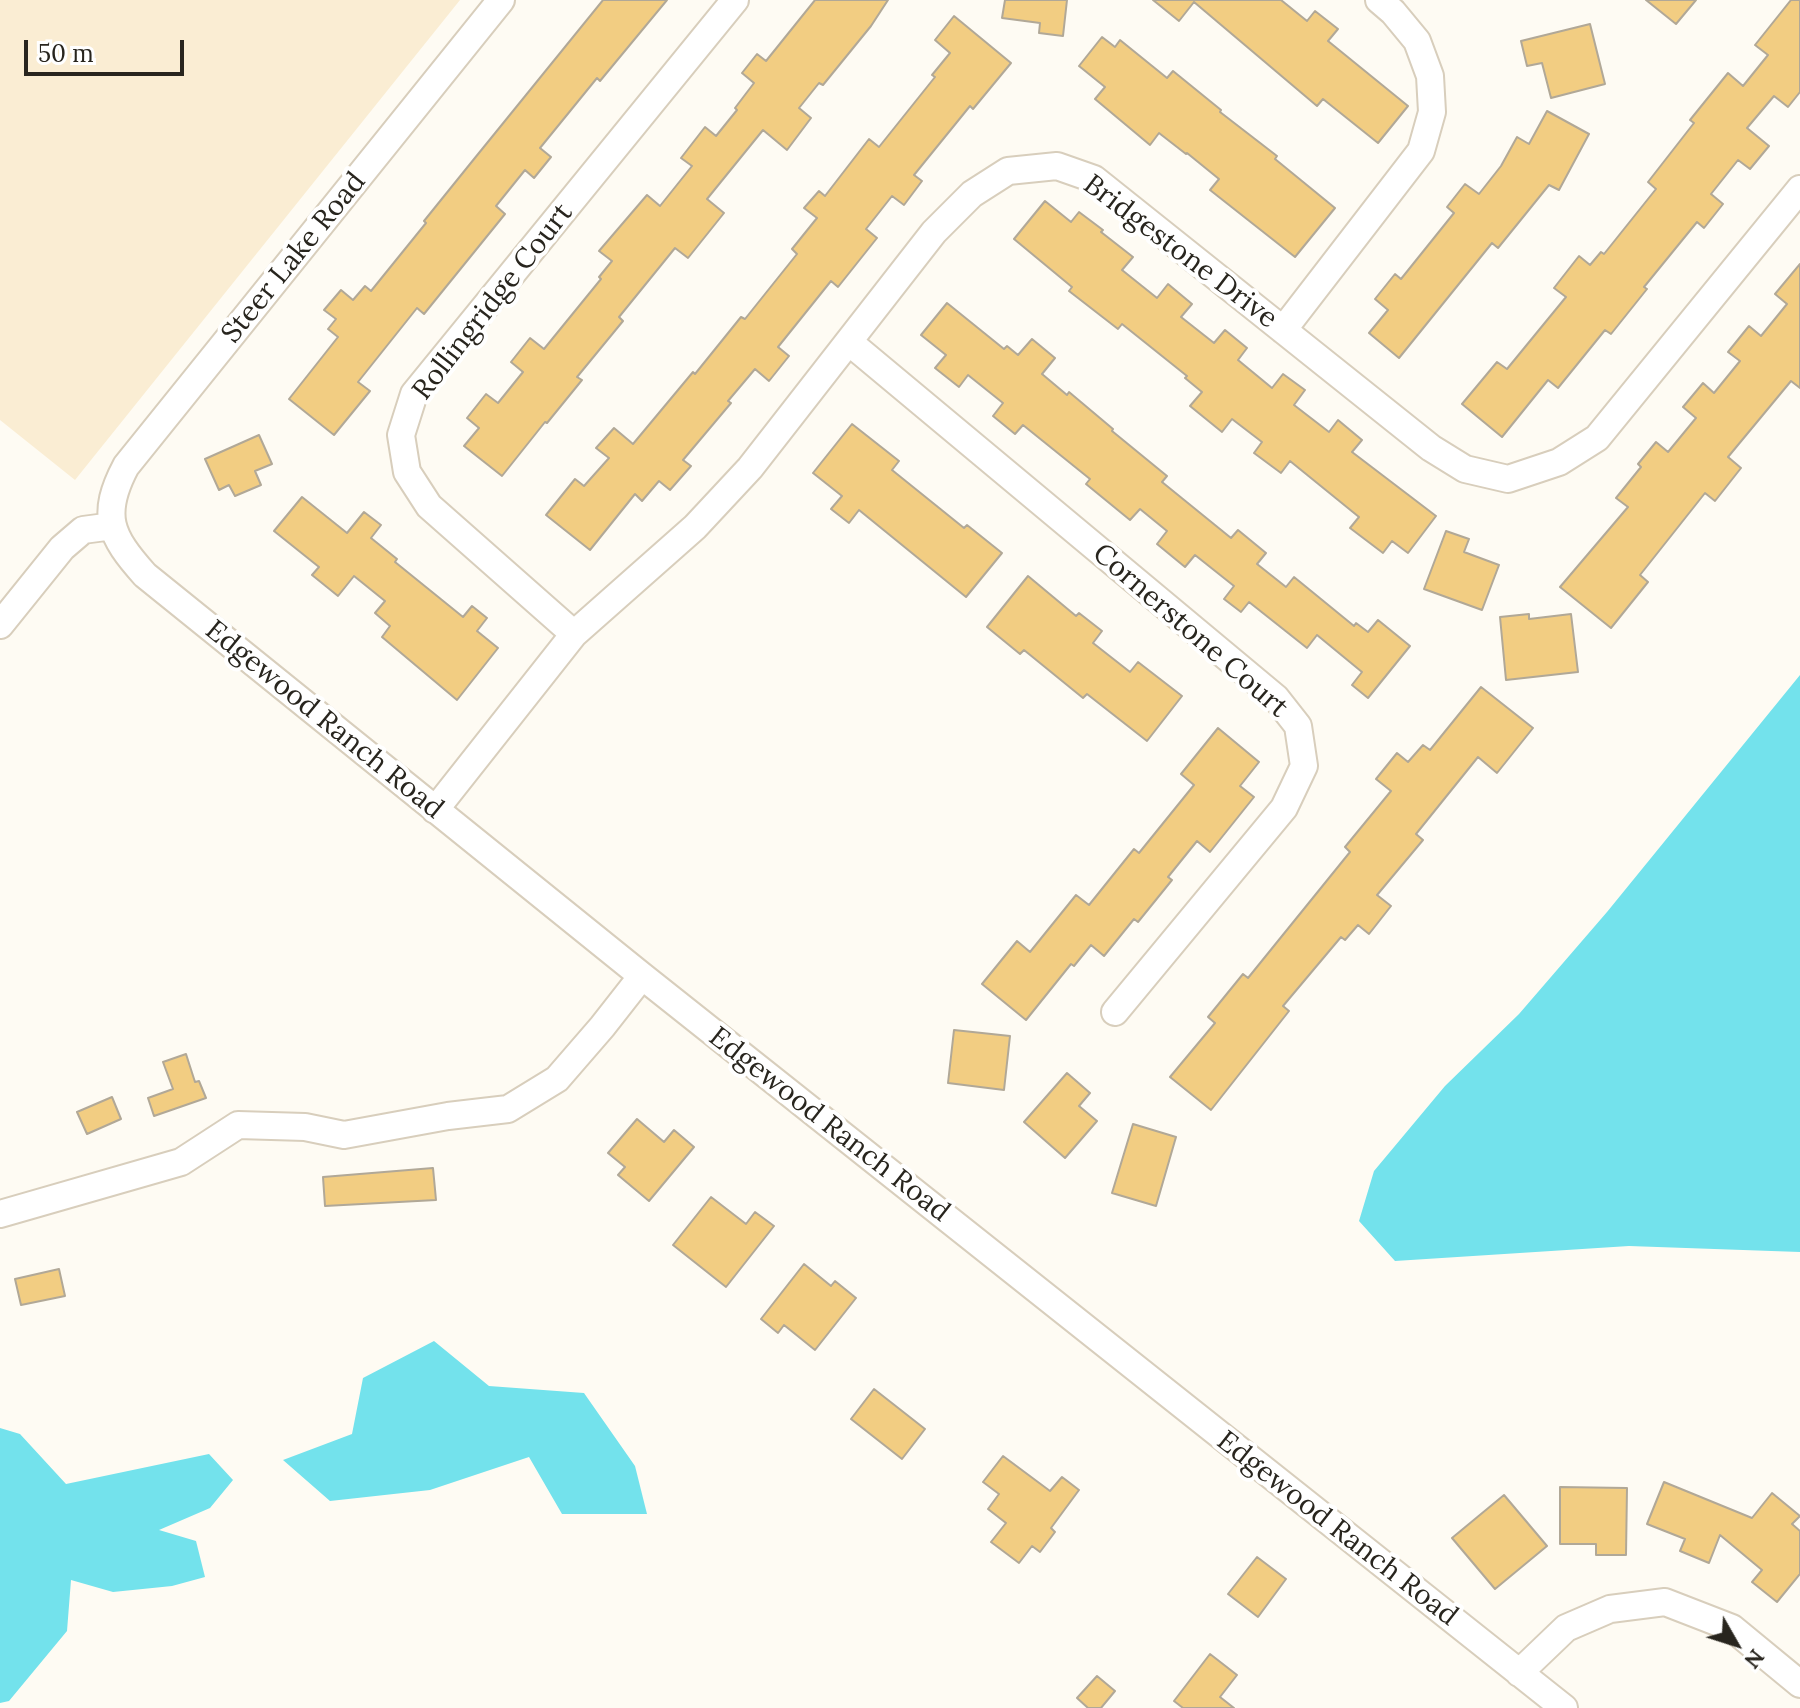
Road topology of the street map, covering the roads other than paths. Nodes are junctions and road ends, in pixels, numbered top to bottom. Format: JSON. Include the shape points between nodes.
{"nodes":[{"id":1,"x":501,"y":0,"type":"edge"},
{"id":2,"x":735,"y":0,"type":"edge"},
{"id":3,"x":1379,"y":0,"type":"edge"},
{"id":4,"x":1800,"y":189,"type":"edge"},
{"id":5,"x":1283,"y":330,"type":"junction"},
{"id":6,"x":849,"y":342,"type":"junction"},
{"id":7,"x":113,"y":526,"type":"junction"},
{"id":8,"x":0,"y":625,"type":"edge"},
{"id":9,"x":574,"y":634,"type":"junction"},
{"id":10,"x":435,"y":810,"type":"junction"},
{"id":11,"x":642,"y":976,"type":"junction"},
{"id":12,"x":1115,"y":1012,"type":"dead end"},
{"id":13,"x":0,"y":1214,"type":"edge"},
{"id":14,"x":1519,"y":1673,"type":"junction"},
{"id":15,"x":1800,"y":1684,"type":"edge"},
{"id":16,"x":1556,"y":1706,"type":"edge"}],
"edges":[{"from":1,"to":7,"type":"street","name":"Steer Lake Road","via":[[126,466],[113,496]]},
{"from":2,"to":9,"type":"street","name":"Rollingridge Court","via":[[414,394],[401,435],[407,472],[429,506]]},
{"from":3,"to":5,"type":"street","via":[[1417,41],[1430,76],[1432,112],[1421,151]]},
{"from":4,"to":5,"type":"street","name":"Bridgestone Drive","via":[[1597,438],[1559,462],[1508,479],[1465,469],[1431,448]]},
{"from":5,"to":6,"type":"street","name":"Bridgestone Drive","via":[[1094,179],[1057,166],[1008,171],[972,194],[934,232]]},
{"from":6,"to":9,"type":"street","name":"Bridgestone Drive","via":[[750,468],[695,527]]},
{"from":6,"to":12,"type":"street","name":"Cornerstone Court","via":[[1276,698],[1298,726],[1304,766],[1284,808]]},
{"from":7,"to":8,"type":"street","via":[[83,530],[62,548]]},
{"from":7,"to":10,"type":"street","name":"Edgewood Ranch Road","via":[[118,541],[145,575]]},
{"from":9,"to":10,"type":"street","name":"Bridgestone Drive"},
{"from":10,"to":11,"type":"street","name":"Edgewood Ranch Road"},
{"from":11,"to":13,"type":"street","via":[[557,1079],[508,1109],[344,1135],[305,1127],[238,1125],[181,1162]]},
{"from":11,"to":14,"type":"street","name":"Edgewood Ranch Road"},
{"from":14,"to":15,"type":"street","via":[[1566,1628],[1610,1609],[1665,1602],[1732,1628]]},
{"from":14,"to":16,"type":"street","name":"Edgewood Ranch Road"}]}
